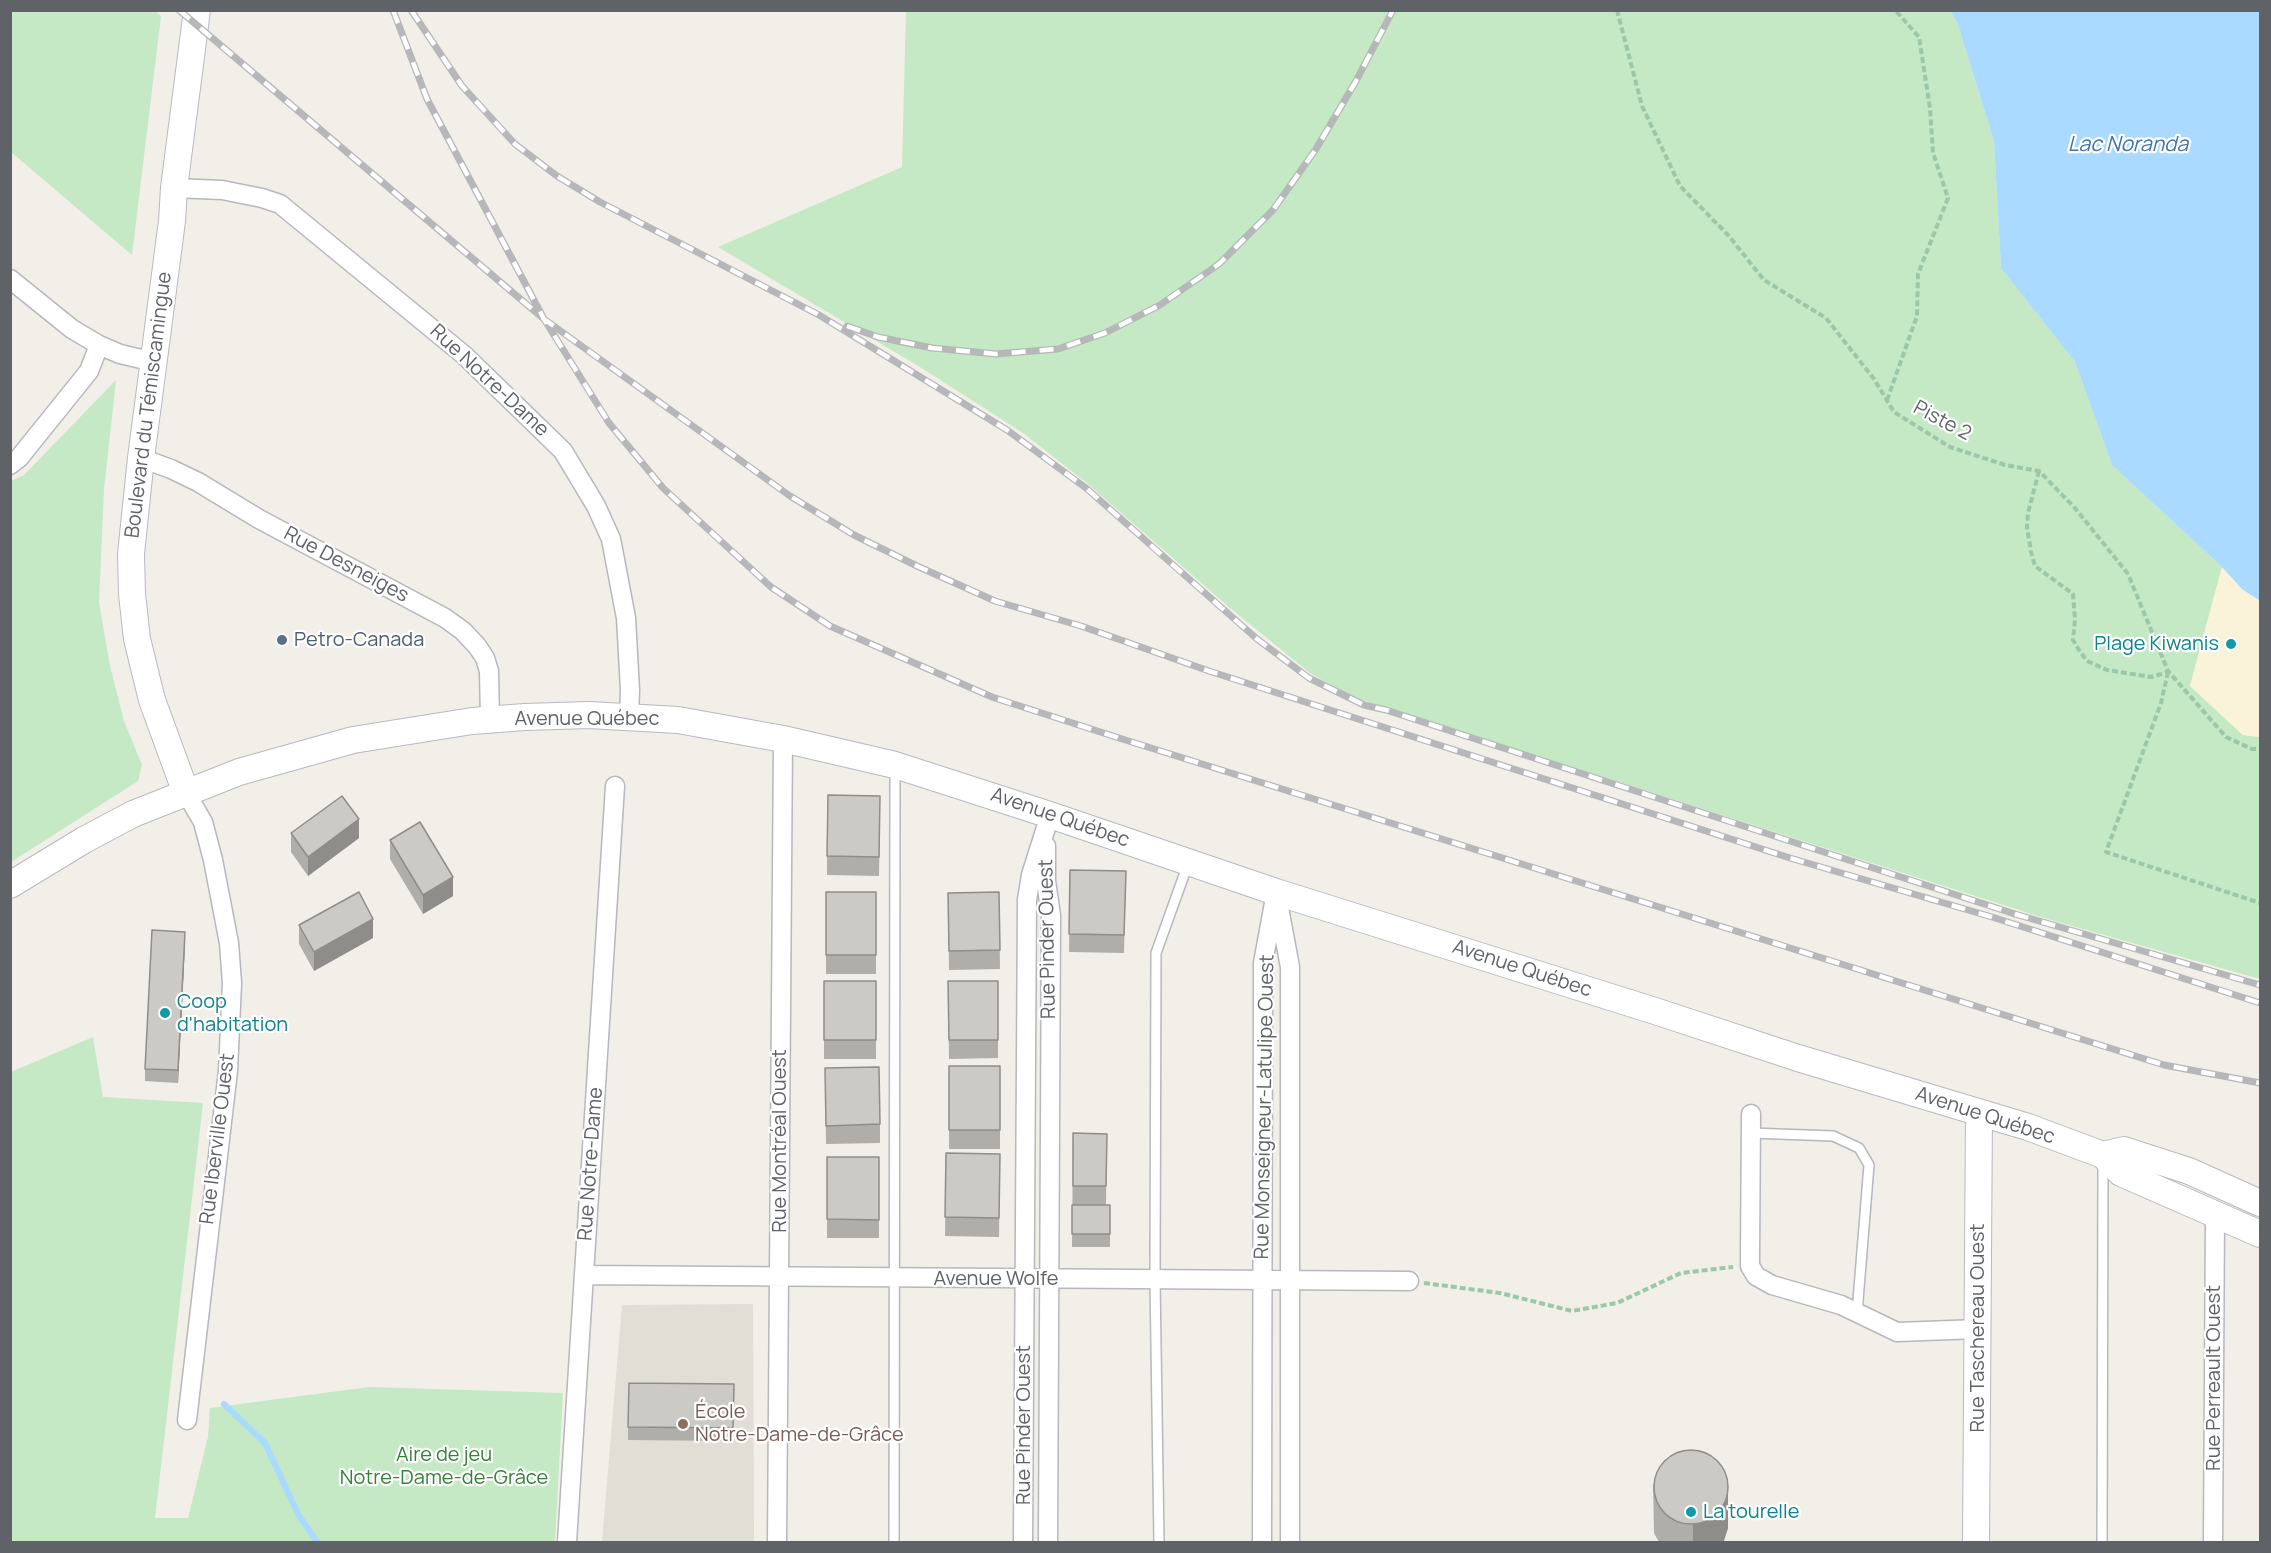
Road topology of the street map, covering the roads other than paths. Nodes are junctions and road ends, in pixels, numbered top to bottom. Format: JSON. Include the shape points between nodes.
{"nodes":[{"id":1,"x":197,"y":10,"type":"edge"},
{"id":2,"x":174,"y":188,"type":"junction"},
{"id":3,"x":10,"y":279,"type":"edge"},
{"id":4,"x":99,"y":345,"type":"junction"},
{"id":5,"x":154,"y":362,"type":"junction"},
{"id":6,"x":141,"y":458,"type":"junction"},
{"id":7,"x":10,"y":465,"type":"edge"},
{"id":8,"x":629,"y":717,"type":"junction"},
{"id":9,"x":490,"y":720,"type":"junction"},
{"id":10,"x":783,"y":739,"type":"junction"},
{"id":11,"x":894,"y":765,"type":"junction"},
{"id":12,"x":615,"y":786,"type":"dead end"},
{"id":13,"x":186,"y":793,"type":"junction"},
{"id":14,"x":1050,"y":815,"type":"junction"},
{"id":15,"x":1189,"y":861,"type":"junction"},
{"id":16,"x":10,"y":885,"type":"edge"},
{"id":17,"x":1276,"y":892,"type":"junction"},
{"id":18,"x":1980,"y":1113,"type":"junction"},
{"id":19,"x":1751,"y":1114,"type":"dead end"},
{"id":20,"x":1751,"y":1133,"type":"junction"},
{"id":21,"x":2103,"y":1155,"type":"junction"},
{"id":22,"x":2260,"y":1203,"type":"edge"},
{"id":23,"x":2215,"y":1214,"type":"junction"},
{"id":24,"x":2260,"y":1234,"type":"edge"},
{"id":25,"x":584,"y":1275,"type":"junction"},
{"id":26,"x":779,"y":1277,"type":"junction"},
{"id":27,"x":893,"y":1278,"type":"junction"},
{"id":28,"x":1025,"y":1279,"type":"junction"},
{"id":29,"x":1048,"y":1279,"type":"junction"},
{"id":30,"x":1263,"y":1279,"type":"junction"},
{"id":31,"x":1155,"y":1280,"type":"junction"},
{"id":32,"x":1290,"y":1280,"type":"junction"},
{"id":33,"x":1408,"y":1281,"type":"road end"},
{"id":34,"x":1857,"y":1313,"type":"junction"},
{"id":35,"x":1978,"y":1329,"type":"junction"},
{"id":36,"x":187,"y":1420,"type":"dead end"},
{"id":37,"x":567,"y":1542,"type":"edge"},
{"id":38,"x":777,"y":1542,"type":"edge"},
{"id":39,"x":894,"y":1542,"type":"edge"},
{"id":40,"x":1023,"y":1542,"type":"edge"},
{"id":41,"x":1048,"y":1542,"type":"edge"},
{"id":42,"x":1159,"y":1542,"type":"edge"},
{"id":43,"x":1262,"y":1542,"type":"edge"},
{"id":44,"x":1290,"y":1542,"type":"edge"},
{"id":45,"x":1976,"y":1542,"type":"edge"},
{"id":46,"x":2103,"y":1542,"type":"edge"},
{"id":47,"x":2213,"y":1542,"type":"edge"}],
"edges":[{"from":1,"to":2,"type":"main road","name":"Boulevard du Témiscamingue"},
{"from":2,"to":5,"type":"main road","name":"Boulevard du Témiscamingue"},
{"from":2,"to":8,"type":"street","name":"Rue Notre-Dame","via":[[222,189],[280,204],[464,355],[563,451],[611,539],[626,618]]},
{"from":3,"to":4,"type":"street","via":[[72,329]]},
{"from":4,"to":5,"type":"street"},
{"from":4,"to":7,"type":"street","via":[[89,371],[40,434]]},
{"from":5,"to":6,"type":"main road","name":"Boulevard du Témiscamingue"},
{"from":6,"to":9,"type":"street","name":"Rue Desneiges","via":[[198,482],[463,631],[485,658],[489,671]]},
{"from":6,"to":13,"type":"main road","name":"Boulevard du Témiscamingue","via":[[131,554],[137,639],[152,700]]},
{"from":8,"to":9,"type":"main road","name":"Avenue Québec"},
{"from":8,"to":10,"type":"main road","name":"Avenue Québec","via":[[678,720]]},
{"from":9,"to":13,"type":"main road","name":"Avenue Québec","via":[[353,740],[239,772]]},
{"from":10,"to":11,"type":"main road","name":"Avenue Québec"},
{"from":10,"to":26,"type":"street","name":"Rue Montréal Ouest"},
{"from":11,"to":14,"type":"main road","name":"Avenue Québec"},
{"from":11,"to":27,"type":"lane"},
{"from":12,"to":25,"type":"street","name":"Rue Notre-Dame"},
{"from":13,"to":16,"type":"main road","name":"Avenue Québec","via":[[133,814]]},
{"from":13,"to":36,"type":"street","name":"Rue Iberville Ouest","via":[[203,822],[213,860],[229,943],[232,983],[228,1071]]},
{"from":14,"to":15,"type":"main road","name":"Avenue Québec"},
{"from":14,"to":28,"type":"street","name":"Rue Pinder Ouest","via":[[1031,875],[1028,900]]},
{"from":14,"to":29,"type":"street","name":"Rue Pinder Ouest","via":[[1046,859],[1051,915]]},
{"from":15,"to":17,"type":"main road","name":"Avenue Québec"},
{"from":15,"to":31,"type":"lane","via":[[1156,953]]},
{"from":17,"to":18,"type":"main road","name":"Avenue Québec"},
{"from":17,"to":30,"type":"street","name":"Rue Monseigneur-Latulipe Ouest","via":[[1263,963]]},
{"from":17,"to":32,"type":"street","name":"Rue Monseigneur-Latulipe Ouest","via":[[1290,967]]},
{"from":18,"to":21,"type":"main road","name":"Avenue Québec"},
{"from":18,"to":35,"type":"main road","name":"Rue Taschereau Ouest"},
{"from":19,"to":20,"type":"street"},
{"from":20,"to":34,"type":"street","via":[[1750,1266],[1756,1276],[1772,1285]]},
{"from":20,"to":34,"type":"lane","via":[[1833,1136],[1859,1148],[1869,1165]]},
{"from":21,"to":22,"type":"main road","name":"Avenue Québec","via":[[2124,1150],[2189,1171]]},
{"from":21,"to":23,"type":"main road","name":"Avenue Québec","via":[[2121,1173]]},
{"from":21,"to":46,"type":"lane"},
{"from":23,"to":24,"type":"main road","name":"Avenue Québec"},
{"from":23,"to":47,"type":"street","name":"Rue Perreault Ouest"},
{"from":25,"to":26,"type":"street","name":"Avenue Wolfe"},
{"from":25,"to":37,"type":"street","name":"Rue Notre-Dame"},
{"from":26,"to":27,"type":"street","name":"Avenue Wolfe"},
{"from":26,"to":38,"type":"street","name":"Rue Montréal Ouest"},
{"from":27,"to":28,"type":"street","name":"Avenue Wolfe"},
{"from":27,"to":39,"type":"lane"},
{"from":28,"to":29,"type":"street","name":"Avenue Wolfe"},
{"from":28,"to":40,"type":"street","name":"Rue Pinder Ouest"},
{"from":29,"to":31,"type":"street","name":"Avenue Wolfe"},
{"from":29,"to":41,"type":"street","name":"Rue Pinder Ouest"},
{"from":30,"to":31,"type":"street","name":"Avenue Wolfe"},
{"from":30,"to":32,"type":"street","name":"Avenue Wolfe"},
{"from":30,"to":43,"type":"street","name":"Rue Monseigneur-Latulipe Ouest"},
{"from":31,"to":42,"type":"lane"},
{"from":32,"to":33,"type":"street","name":"Avenue Wolfe"},
{"from":32,"to":44,"type":"street","name":"Rue Monseigneur-Latulipe Ouest"},
{"from":34,"to":35,"type":"street","via":[[1897,1332]]},
{"from":35,"to":45,"type":"main road","name":"Rue Taschereau Ouest"}]}
